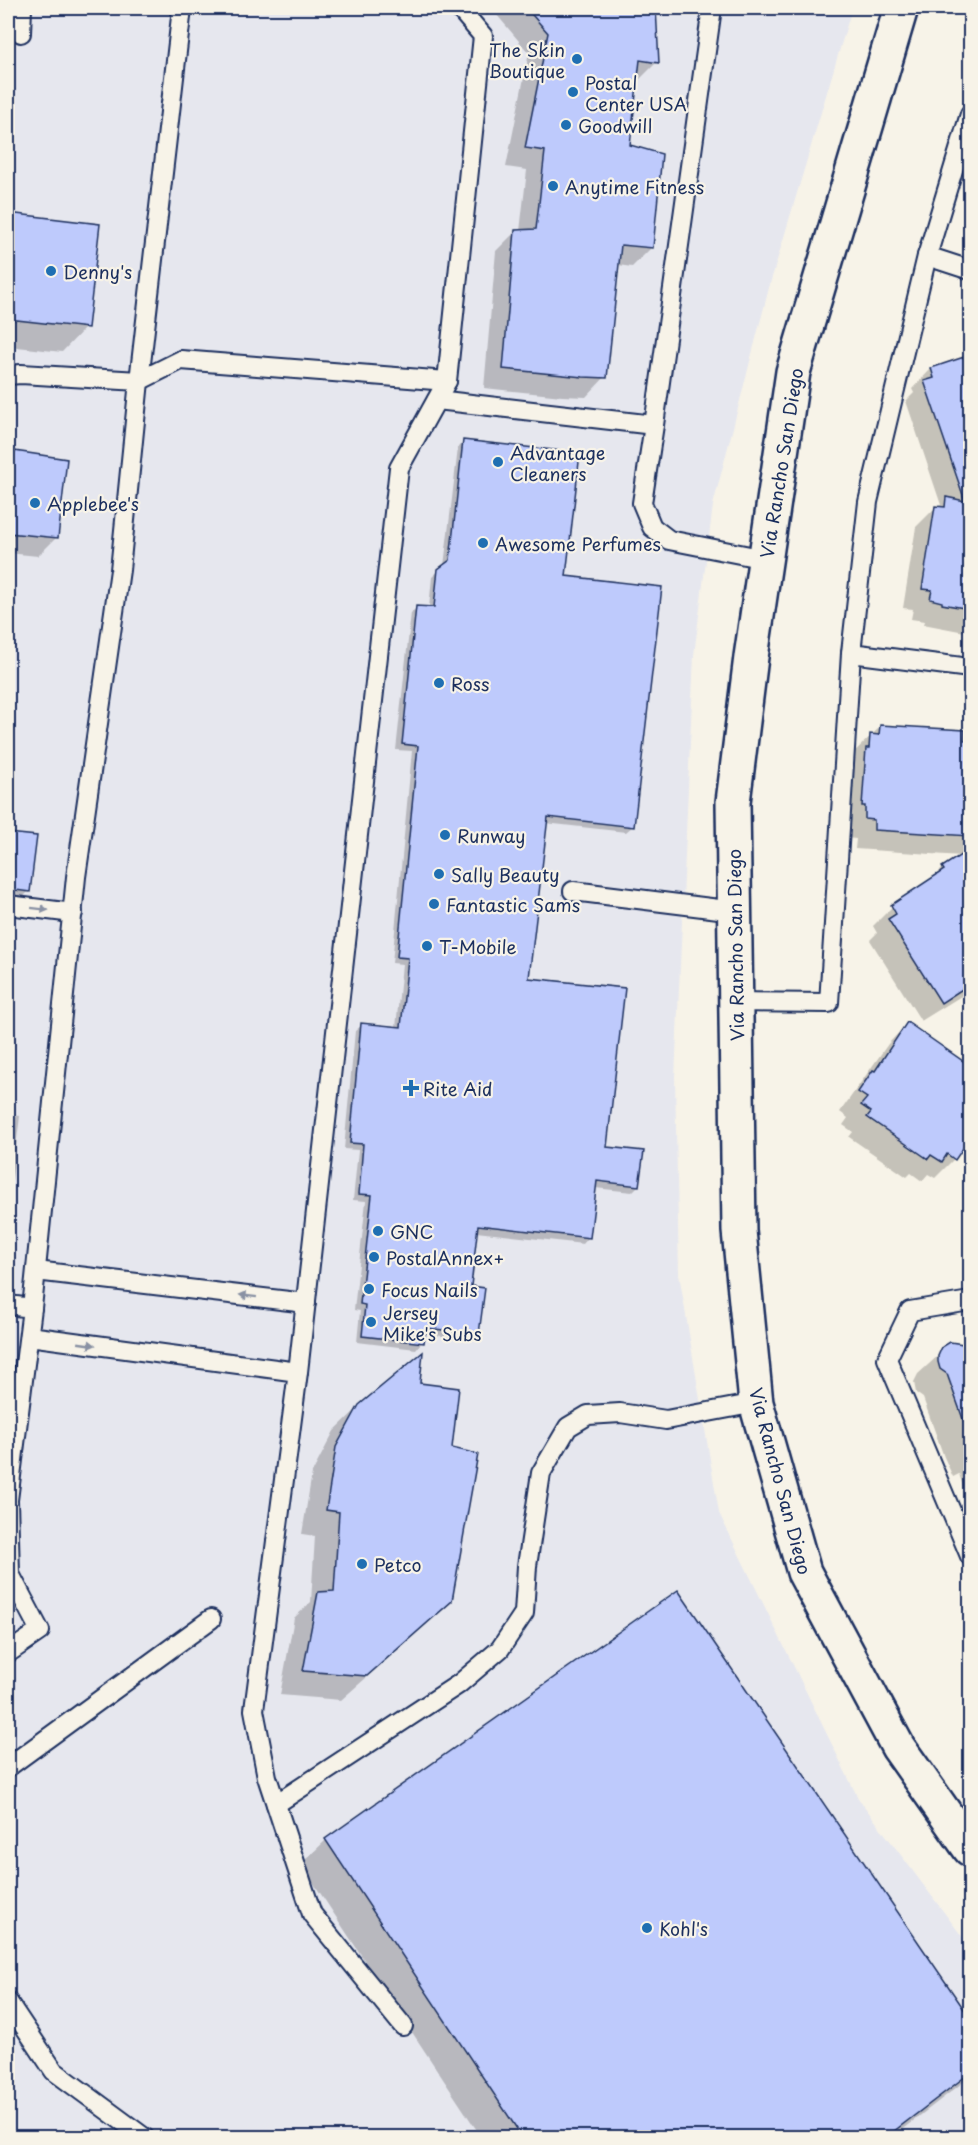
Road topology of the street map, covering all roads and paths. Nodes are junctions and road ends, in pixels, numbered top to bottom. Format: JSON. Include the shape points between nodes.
{"nodes":[{"id":1,"x":22,"y":8,"type":"edge"},
{"id":2,"x":182,"y":8,"type":"edge"},
{"id":3,"x":459,"y":8,"type":"edge"},
{"id":4,"x":712,"y":8,"type":"edge"},
{"id":5,"x":901,"y":8,"type":"edge"},
{"id":6,"x":21,"y":33,"type":"dead end"},
{"id":7,"x":970,"y":114,"type":"edge"},
{"id":8,"x":927,"y":256,"type":"junction"},
{"id":9,"x":970,"y":270,"type":"edge"},
{"id":10,"x":8,"y":375,"type":"edge"},
{"id":11,"x":139,"y":381,"type":"junction"},
{"id":12,"x":447,"y":381,"type":"junction"},
{"id":13,"x":437,"y":400,"type":"junction"},
{"id":14,"x":654,"y":425,"type":"junction"},
{"id":15,"x":765,"y":559,"type":"junction"},
{"id":16,"x":851,"y":653,"type":"junction"},
{"id":17,"x":970,"y":668,"type":"edge"},
{"id":18,"x":573,"y":891,"type":"dead end"},
{"id":19,"x":8,"y":905,"type":"edge"},
{"id":20,"x":735,"y":911,"type":"junction"},
{"id":21,"x":73,"y":913,"type":"junction"},
{"id":22,"x":736,"y":1002,"type":"junction"},
{"id":23,"x":36,"y":1271,"type":"junction"},
{"id":24,"x":970,"y":1301,"type":"edge"},
{"id":25,"x":306,"y":1303,"type":"junction"},
{"id":26,"x":8,"y":1305,"type":"edge"},
{"id":27,"x":32,"y":1308,"type":"junction"},
{"id":28,"x":29,"y":1336,"type":"junction"},
{"id":29,"x":298,"y":1372,"type":"junction"},
{"id":30,"x":756,"y":1403,"type":"junction"},
{"id":31,"x":8,"y":1530,"type":"edge"},
{"id":32,"x":970,"y":1556,"type":"edge"},
{"id":33,"x":211,"y":1619,"type":"dead end"},
{"id":34,"x":8,"y":1653,"type":"edge"},
{"id":35,"x":8,"y":1767,"type":"edge"},
{"id":36,"x":276,"y":1804,"type":"junction"},
{"id":37,"x":969,"y":1842,"type":"edge"},
{"id":38,"x":8,"y":2002,"type":"edge"},
{"id":39,"x":403,"y":2026,"type":"dead end"},
{"id":40,"x":146,"y":2138,"type":"edge"}],
"edges":[{"from":1,"to":6,"type":"lane"},
{"from":2,"to":11,"type":"lane"},
{"from":3,"to":12,"type":"lane","via":[[483,36]]},
{"from":4,"to":14,"type":"lane"},
{"from":5,"to":15,"type":"street","name":"Via Rancho San Diego","via":[[793,372]]},
{"from":7,"to":8,"type":"lane"},
{"from":8,"to":9,"type":"lane"},
{"from":8,"to":16,"type":"lane","via":[[868,502]]},
{"from":10,"to":11,"type":"lane"},
{"from":11,"to":12,"type":"lane","via":[[181,360]]},
{"from":11,"to":21,"type":"lane","via":[[120,570]]},
{"from":12,"to":13,"type":"lane"},
{"from":13,"to":14,"type":"lane"},
{"from":13,"to":25,"type":"lane","via":[[399,468]]},
{"from":14,"to":15,"type":"lane","via":[[642,503],[652,526],[669,540]]},
{"from":15,"to":20,"type":"street","name":"Via Rancho San Diego","via":[[733,802]]},
{"from":16,"to":17,"type":"lane"},
{"from":16,"to":22,"type":"lane","via":[[829,1003]]},
{"from":18,"to":20,"type":"lane"},
{"from":19,"to":21,"type":"lane","one_way":true},
{"from":20,"to":22,"type":"street","name":"Via Rancho San Diego"},
{"from":21,"to":23,"type":"lane"},
{"from":22,"to":30,"type":"street","name":"Via Rancho San Diego","via":[[739,1231]]},
{"from":25,"to":23,"type":"lane","one_way":true},
{"from":23,"to":27,"type":"lane"},
{"from":24,"to":32,"type":"lane","via":[[910,1311],[886,1359]]},
{"from":25,"to":29,"type":"lane"},
{"from":26,"to":27,"type":"lane"},
{"from":27,"to":28,"type":"lane"},
{"from":28,"to":29,"type":"lane","one_way":true},
{"from":28,"to":31,"type":"lane","via":[[8,1500]]},
{"from":29,"to":36,"type":"lane","via":[[254,1710]]},
{"from":30,"to":36,"type":"lane","via":[[666,1420],[620,1413],[588,1415],[568,1428],[541,1473],[524,1613],[500,1649],[459,1684]]},
{"from":30,"to":37,"type":"street","name":"Via Rancho San Diego","via":[[804,1572],[898,1747]]},
{"from":31,"to":34,"type":"lane","via":[[10,1574],[40,1631]]},
{"from":33,"to":35,"type":"lane"},
{"from":36,"to":39,"type":"lane","via":[[312,1914]]},
{"from":38,"to":40,"type":"lane","via":[[54,2071]]}]}
